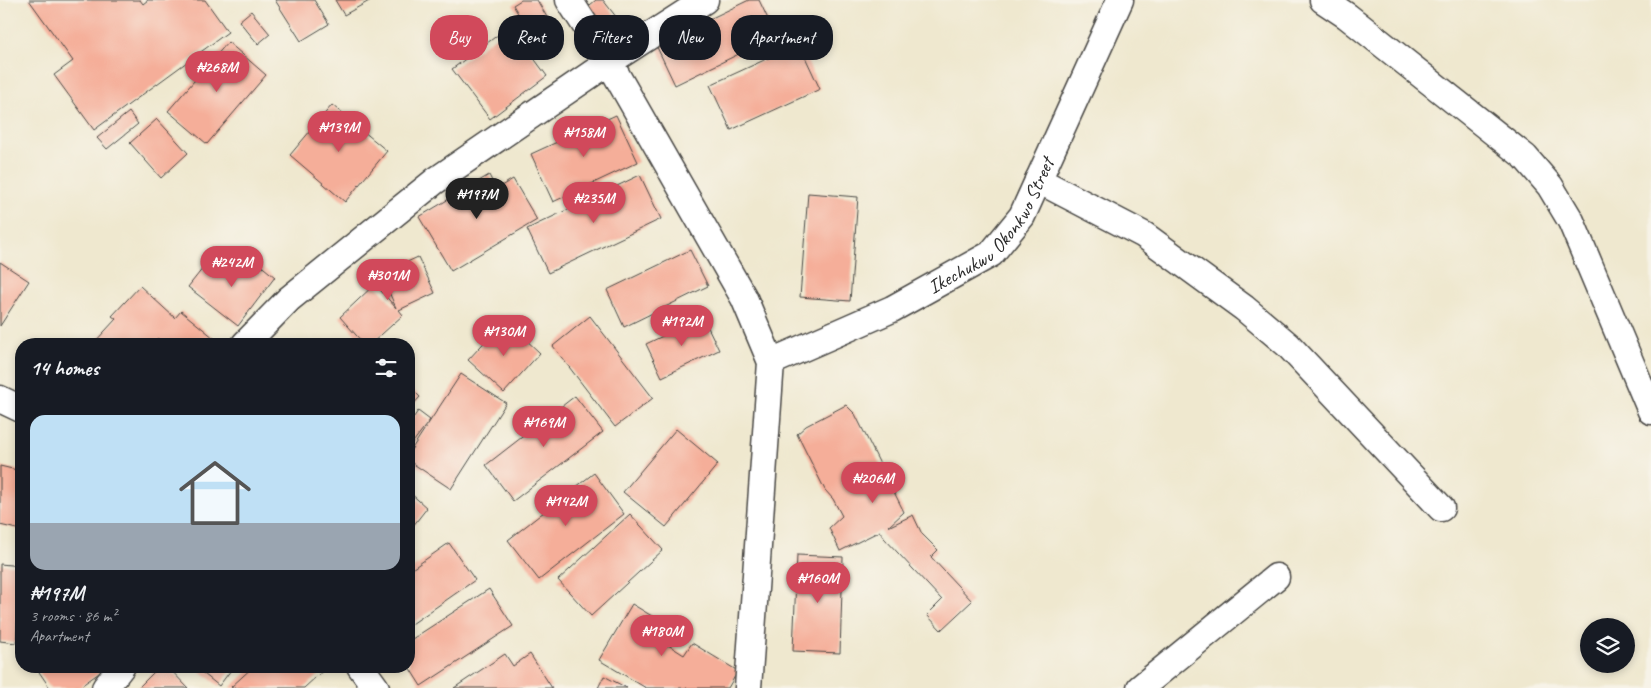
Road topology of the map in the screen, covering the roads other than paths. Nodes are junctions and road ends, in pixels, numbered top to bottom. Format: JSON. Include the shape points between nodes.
{"nodes":[{"id":1,"x":569,"y":0,"type":"edge"},
{"id":2,"x":705,"y":0,"type":"edge"},
{"id":3,"x":1120,"y":0,"type":"edge"},
{"id":4,"x":1324,"y":0,"type":"edge"},
{"id":5,"x":609,"y":62,"type":"junction"},
{"id":6,"x":1038,"y":180,"type":"junction"},
{"id":7,"x":251,"y":338,"type":"edge"},
{"id":8,"x":771,"y":362,"type":"junction"},
{"id":9,"x":0,"y":399,"type":"edge"},
{"id":10,"x":15,"y":406,"type":"edge"},
{"id":11,"x":1651,"y":411,"type":"edge"},
{"id":12,"x":1441,"y":508,"type":"dead end"},
{"id":13,"x":1276,"y":577,"type":"dead end"},
{"id":14,"x":117,"y":673,"type":"edge"},
{"id":15,"x":365,"y":673,"type":"edge"},
{"id":16,"x":105,"y":688,"type":"edge"},
{"id":17,"x":376,"y":688,"type":"edge"},
{"id":18,"x":748,"y":688,"type":"edge"},
{"id":19,"x":1140,"y":688,"type":"edge"}],
"edges":[{"from":1,"to":5,"type":"street"},
{"from":2,"to":5,"type":"street"},
{"from":3,"to":6,"type":"street","name":"Ikechukwu Okonkwo Street"},
{"from":4,"to":11,"type":"street","via":[[1524,157],[1550,186],[1571,221]]},
{"from":5,"to":7,"type":"street","via":[[435,181],[289,299]]},
{"from":5,"to":8,"type":"street","via":[[744,298]]},
{"from":6,"to":8,"type":"street","name":"Ikechukwu Okonkwo Street","via":[[1022,216],[991,254],[892,309]]},
{"from":6,"to":12,"type":"street","via":[[1144,235],[1244,308],[1288,345]]},
{"from":8,"to":18,"type":"street"},
{"from":9,"to":10,"type":"street"},
{"from":13,"to":19,"type":"street"},
{"from":14,"to":16,"type":"street"},
{"from":15,"to":17,"type":"street"}]}
